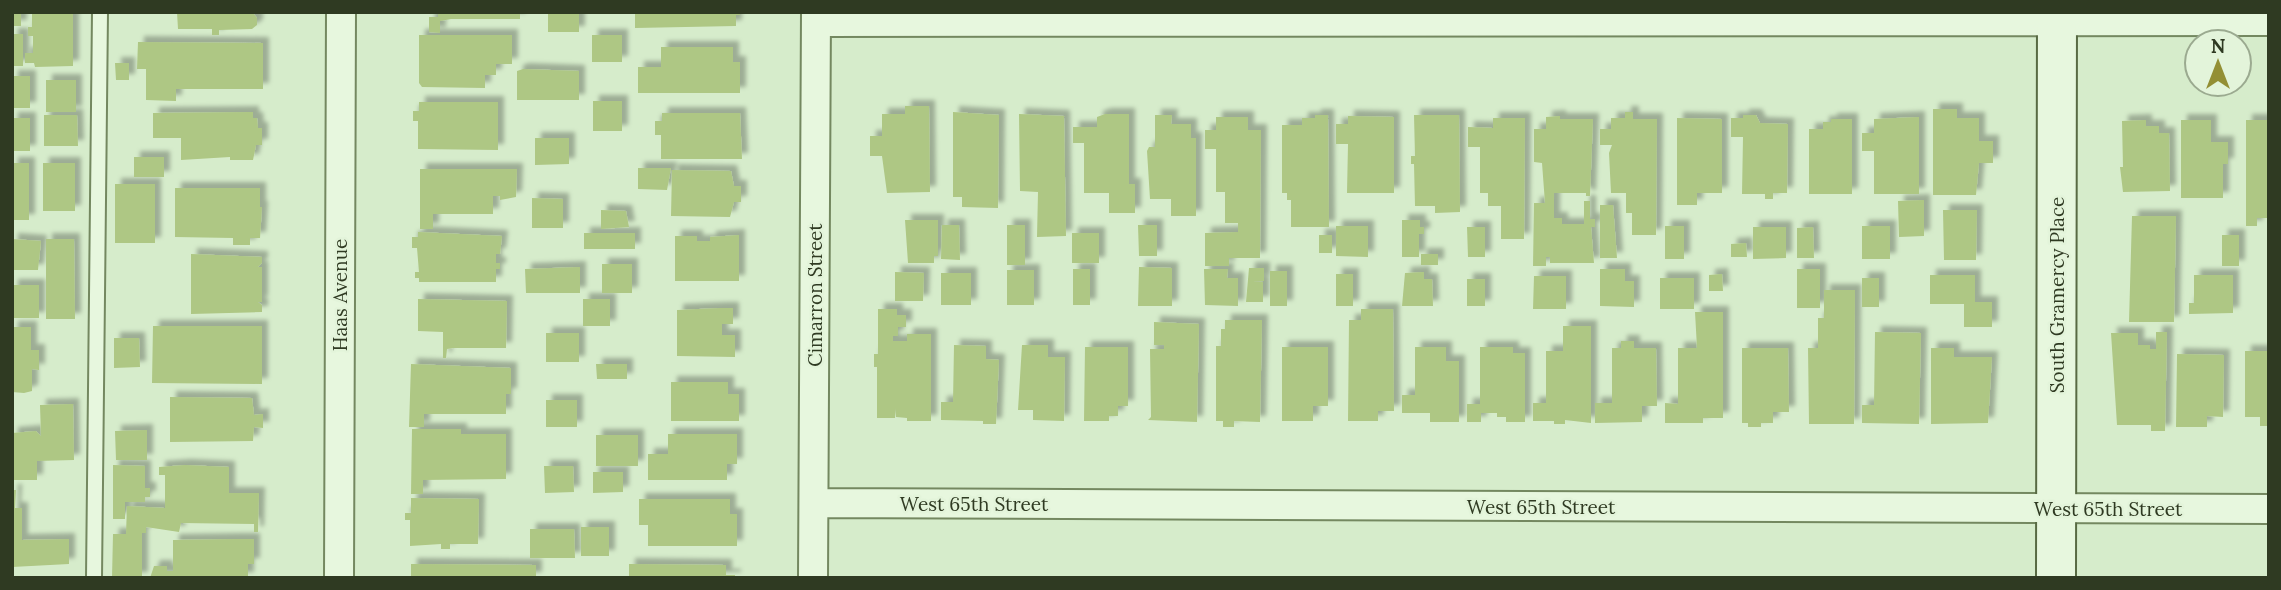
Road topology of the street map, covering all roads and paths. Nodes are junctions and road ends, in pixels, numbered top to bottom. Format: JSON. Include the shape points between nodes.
{"nodes":[{"id":1,"x":100,"y":12,"type":"edge"},
{"id":2,"x":341,"y":12,"type":"edge"},
{"id":3,"x":816,"y":17,"type":"edge"},
{"id":4,"x":2057,"y":17,"type":"edge"},
{"id":5,"x":2269,"y":21,"type":"edge"},
{"id":6,"x":814,"y":503,"type":"junction"},
{"id":7,"x":2056,"y":509,"type":"junction"},
{"id":8,"x":2269,"y":509,"type":"edge"},
{"id":9,"x":94,"y":578,"type":"edge"},
{"id":10,"x":339,"y":578,"type":"edge"},
{"id":11,"x":813,"y":578,"type":"edge"},
{"id":12,"x":2056,"y":578,"type":"edge"}],
"edges":[{"from":1,"to":9,"type":"lane"},
{"from":2,"to":10,"type":"street","name":"Haas Avenue"},
{"from":3,"to":4,"type":"street"},
{"from":3,"to":6,"type":"street","name":"Cimarron Street"},
{"from":4,"to":5,"type":"street"},
{"from":4,"to":7,"type":"street","name":"South Gramercy Place"},
{"from":6,"to":7,"type":"street","name":"West 65th Street"},
{"from":6,"to":11,"type":"street","name":"Cimarron Street"},
{"from":7,"to":8,"type":"street","name":"West 65th Street"},
{"from":7,"to":12,"type":"street","name":"South Gramercy Place"}]}
